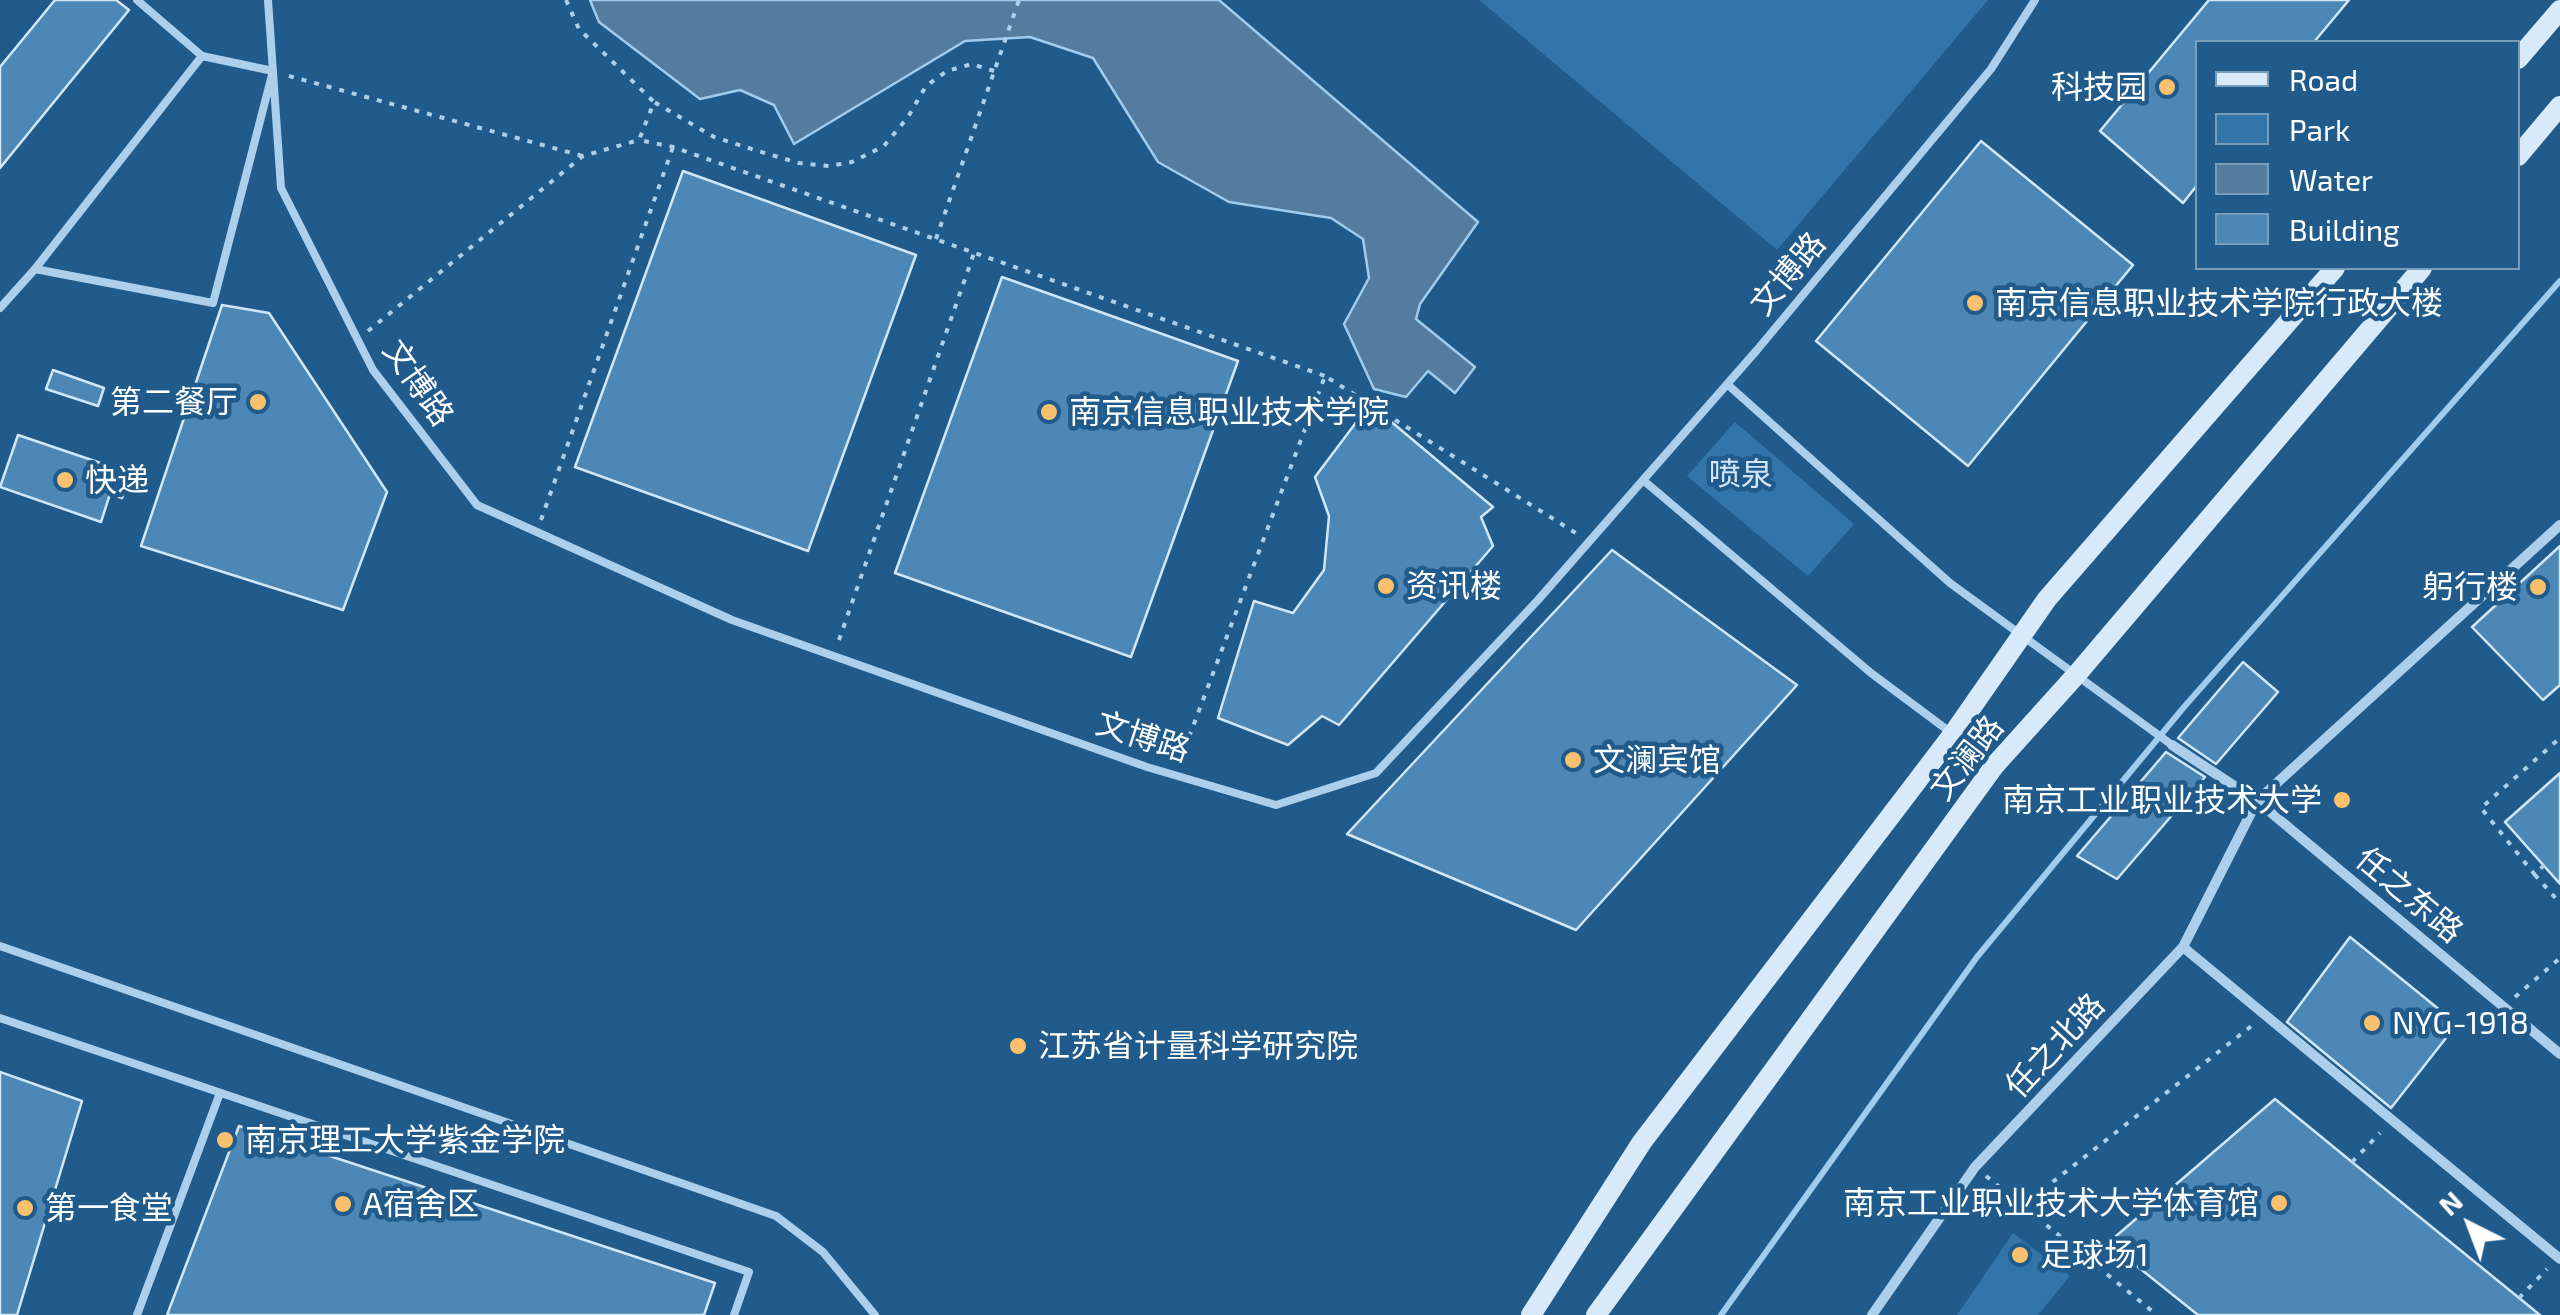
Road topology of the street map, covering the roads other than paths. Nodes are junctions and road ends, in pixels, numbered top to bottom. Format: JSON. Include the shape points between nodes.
{"nodes":[{"id":1,"x":138,"y":0,"type":"edge"},
{"id":2,"x":268,"y":0,"type":"edge"},
{"id":3,"x":2035,"y":0,"type":"edge"},
{"id":4,"x":2560,"y":10,"type":"edge"},
{"id":5,"x":202,"y":56,"type":"junction"},
{"id":6,"x":2520,"y":56,"type":"edge"},
{"id":7,"x":272,"y":71,"type":"junction"},
{"id":8,"x":2560,"y":106,"type":"edge"},
{"id":9,"x":2520,"y":154,"type":"edge"},
{"id":10,"x":35,"y":269,"type":"junction"},
{"id":11,"x":2334,"y":270,"type":"edge"},
{"id":12,"x":2420,"y":270,"type":"edge"},
{"id":13,"x":0,"y":308,"type":"edge"},
{"id":14,"x":1727,"y":384,"type":"junction"},
{"id":15,"x":1644,"y":480,"type":"junction"},
{"id":16,"x":2560,"y":525,"type":"edge"},
{"id":17,"x":2023,"y":633,"type":"junction"},
{"id":18,"x":2077,"y":674,"type":"junction"},
{"id":19,"x":1953,"y":734,"type":"junction"},
{"id":20,"x":2172,"y":745,"type":"joint"},
{"id":21,"x":1994,"y":765,"type":"junction"},
{"id":22,"x":2257,"y":801,"type":"junction"},
{"id":23,"x":0,"y":946,"type":"edge"},
{"id":24,"x":2183,"y":947,"type":"junction"},
{"id":25,"x":0,"y":1018,"type":"edge"},
{"id":26,"x":2560,"y":1054,"type":"edge"},
{"id":27,"x":220,"y":1093,"type":"junction"},
{"id":28,"x":2559,"y":1258,"type":"edge"},
{"id":29,"x":137,"y":1315,"type":"edge"},
{"id":30,"x":734,"y":1315,"type":"edge"},
{"id":31,"x":875,"y":1315,"type":"edge"},
{"id":32,"x":1530,"y":1315,"type":"edge"},
{"id":33,"x":1596,"y":1315,"type":"edge"},
{"id":34,"x":1872,"y":1315,"type":"edge"}],
"edges":[{"from":1,"to":5,"type":"lane"},
{"from":2,"to":7,"type":"lane","name":"文博路"},
{"from":3,"to":14,"type":"lane","name":"文博路","via":[[1991,69]]},
{"from":4,"to":6,"type":"main road"},
{"from":5,"to":7,"type":"lane"},
{"from":5,"to":10,"type":"lane"},
{"from":7,"to":10,"type":"lane","via":[[213,303]]},
{"from":7,"to":15,"type":"lane","name":"文博路","via":[[281,188],[373,370],[478,505],[732,620],[1175,775],[1276,805],[1376,773]]},
{"from":8,"to":9,"type":"main road"},
{"from":10,"to":13,"type":"lane"},
{"from":11,"to":17,"type":"main road","name":"文澜路"},
{"from":12,"to":18,"type":"main road","name":"文澜路"},
{"from":14,"to":15,"type":"lane","name":"文博路"},
{"from":14,"to":17,"type":"lane","via":[[1950,583]]},
{"from":15,"to":19,"type":"lane"},
{"from":16,"to":22,"type":"street"},
{"from":17,"to":18,"type":"lane"},
{"from":17,"to":19,"type":"main road","name":"文澜路"},
{"from":18,"to":20,"type":"lane"},
{"from":18,"to":21,"type":"main road","name":"文澜路"},
{"from":19,"to":21,"type":"lane"},
{"from":19,"to":32,"type":"main road","name":"文澜路","via":[[1642,1142]]},
{"from":20,"to":22,"type":"street","name":"任之东路"},
{"from":21,"to":33,"type":"main road","name":"文澜路"},
{"from":22,"to":24,"type":"street","name":"任之北路"},
{"from":22,"to":26,"type":"street","name":"任之东路"},
{"from":23,"to":31,"type":"lane","via":[[776,1216],[823,1252]]},
{"from":24,"to":28,"type":"street"},
{"from":24,"to":34,"type":"street","name":"任之北路","via":[[1975,1167]]},
{"from":25,"to":27,"type":"lane"},
{"from":27,"to":29,"type":"lane"},
{"from":27,"to":30,"type":"lane","via":[[749,1272]]}]}
